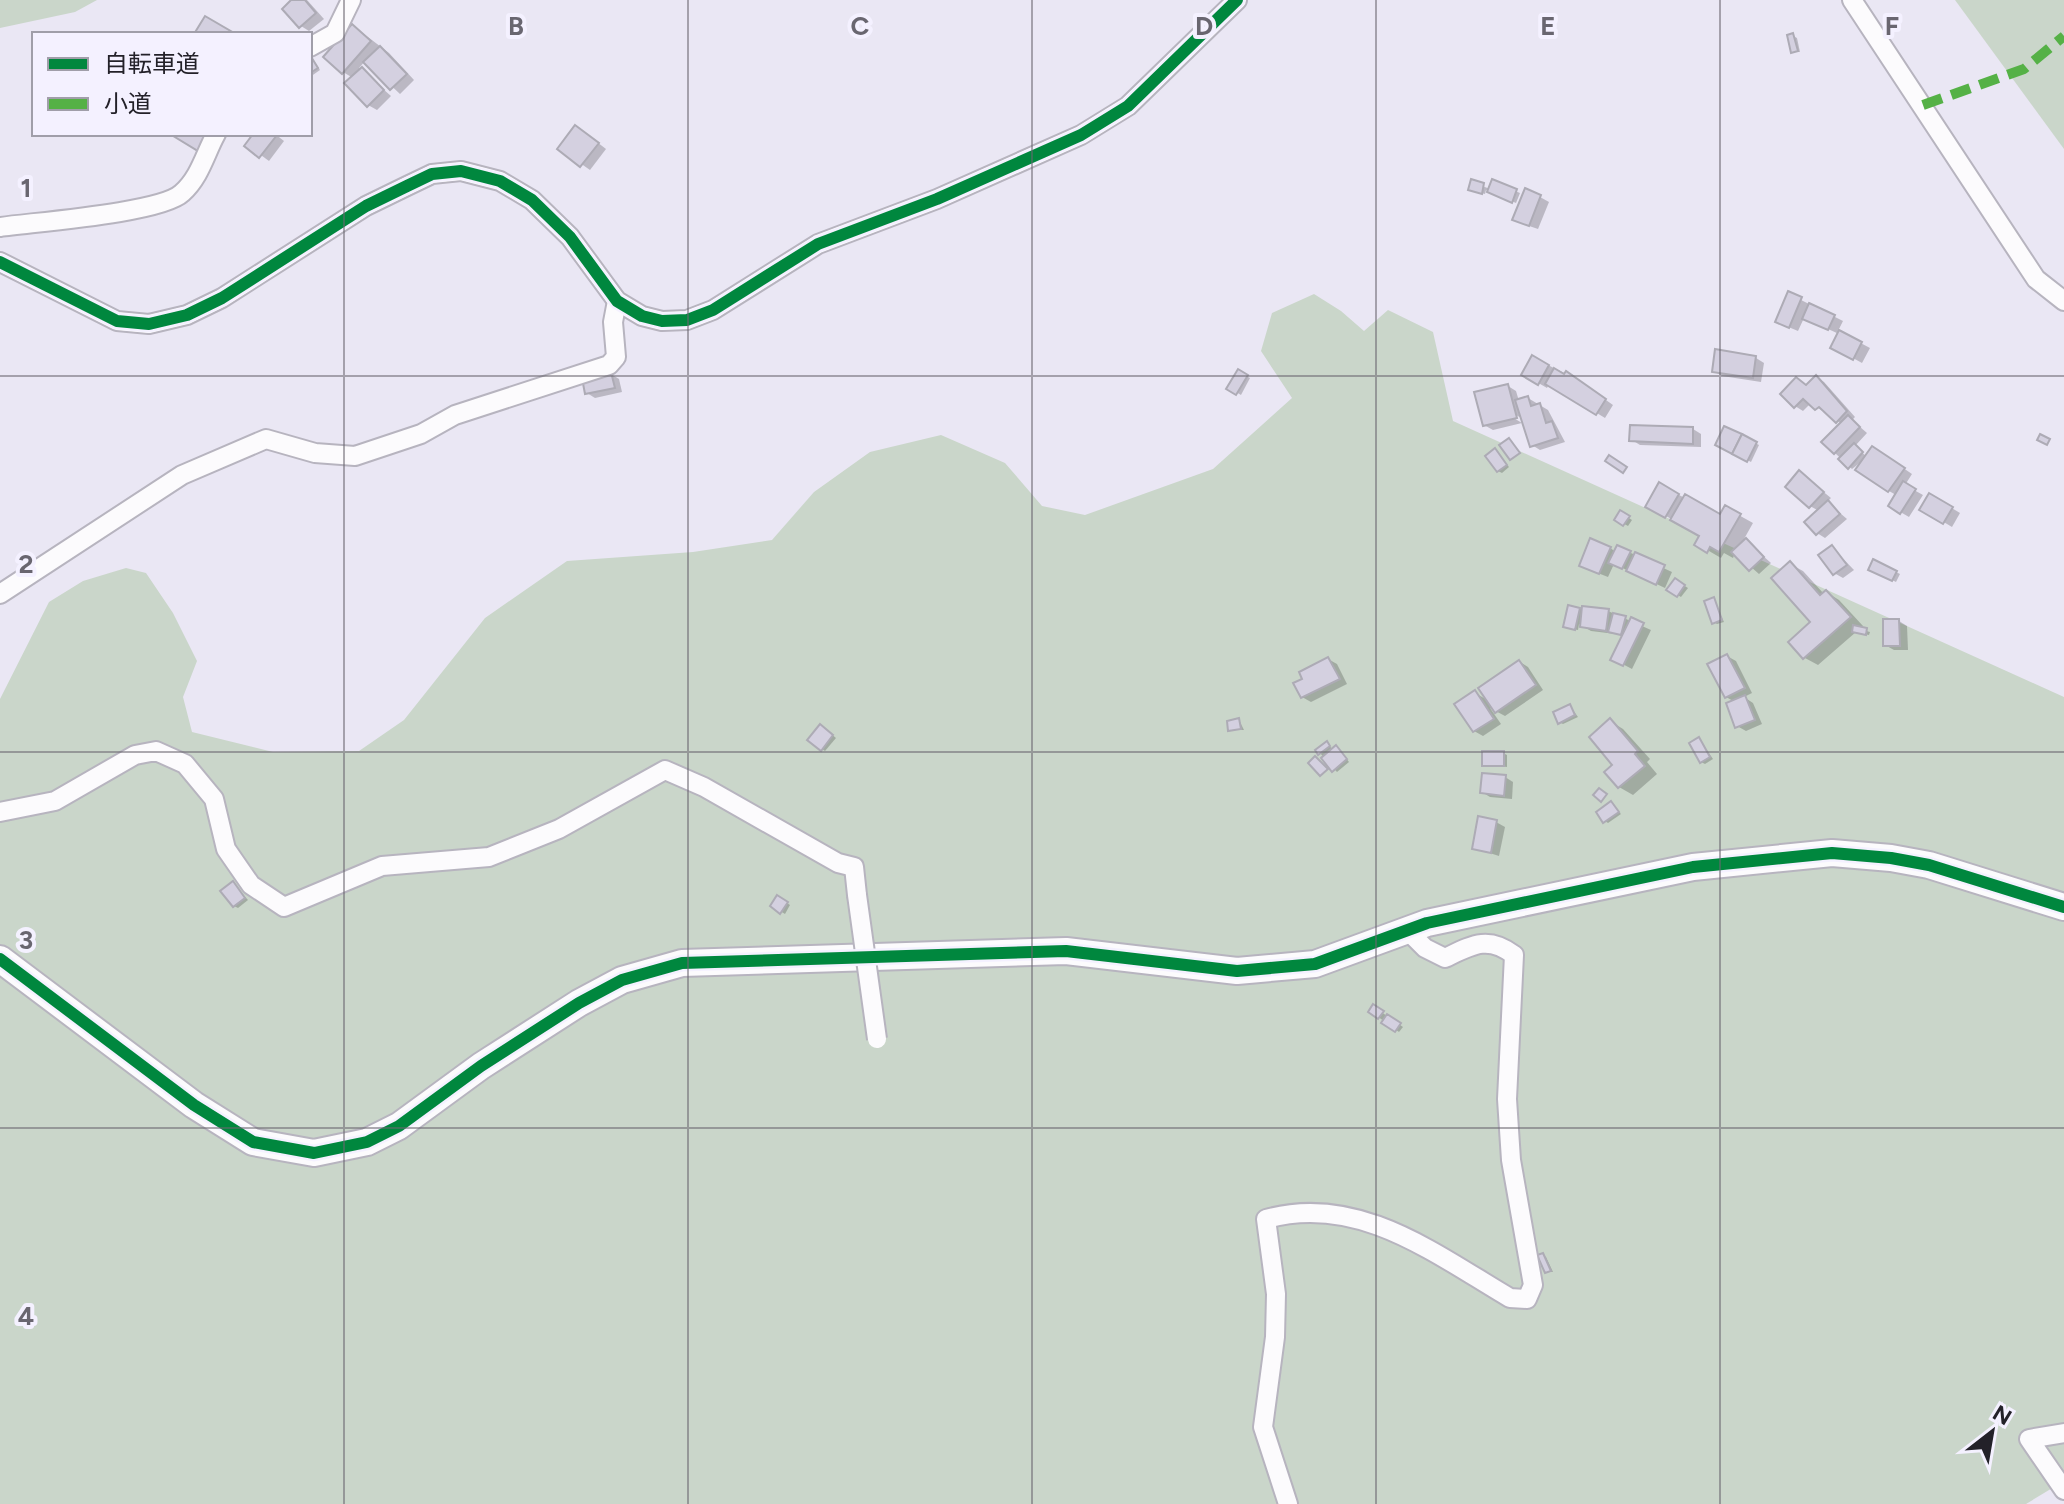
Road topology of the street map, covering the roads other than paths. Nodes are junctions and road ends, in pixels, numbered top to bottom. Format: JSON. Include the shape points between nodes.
{"nodes":[{"id":1,"x":351,"y":0,"type":"edge"},
{"id":2,"x":1237,"y":0,"type":"edge"},
{"id":3,"x":1852,"y":0,"type":"edge"},
{"id":4,"x":312,"y":46,"type":"edge"},
{"id":5,"x":215,"y":136,"type":"edge"},
{"id":6,"x":0,"y":227,"type":"edge"},
{"id":7,"x":0,"y":262,"type":"edge"},
{"id":8,"x":617,"y":301,"type":"junction"},
{"id":9,"x":2064,"y":301,"type":"edge"},
{"id":10,"x":0,"y":594,"type":"edge"},
{"id":11,"x":0,"y":812,"type":"edge"},
{"id":12,"x":2064,"y":907,"type":"edge"},
{"id":13,"x":1408,"y":931,"type":"junction"},
{"id":14,"x":0,"y":959,"type":"edge"},
{"id":15,"x":877,"y":1039,"type":"dead end"},
{"id":16,"x":2064,"y":1433,"type":"edge"},
{"id":17,"x":2064,"y":1490,"type":"edge"},
{"id":18,"x":1288,"y":1504,"type":"edge"}],
"edges":[{"from":1,"to":4,"type":"street","via":[[335,33]]},
{"from":2,"to":8,"type":"street","via":[[1128,106],[1081,135],[818,244],[713,310],[687,320],[642,316]]},
{"from":3,"to":9,"type":"street","via":[[2036,279]]},
{"from":5,"to":6,"type":"street","via":[[181,195],[153,206]]},
{"from":7,"to":8,"type":"street","via":[[117,321],[149,324],[187,315],[222,298],[366,206],[432,174],[461,171],[500,181],[532,200],[570,237]]},
{"from":8,"to":10,"type":"street","via":[[616,357],[609,365],[455,415],[421,434],[355,456],[315,453],[266,439],[182,475]]},
{"from":11,"to":15,"type":"street","bridge":true,"via":[[55,801],[135,755],[156,751],[185,764],[214,799],[226,849],[251,885],[284,907],[382,866],[489,857],[559,829],[665,770],[854,867]]},
{"from":12,"to":13,"type":"street","via":[[1929,865],[1832,853],[1693,867]]},
{"from":13,"to":14,"type":"street","via":[[1315,964],[1237,971],[1066,951],[682,963],[622,980],[579,1003],[378,1137],[314,1153],[253,1142],[194,1105]]},
{"from":13,"to":18,"type":"street","via":[[1445,958],[1480,941],[1501,945],[1514,955],[1507,1099],[1511,1160],[1533,1285],[1527,1299],[1510,1298],[1389,1227],[1340,1214],[1292,1211],[1266,1219],[1276,1294],[1263,1427]]},
{"from":16,"to":17,"type":"street","via":[[2029,1439]]}]}
